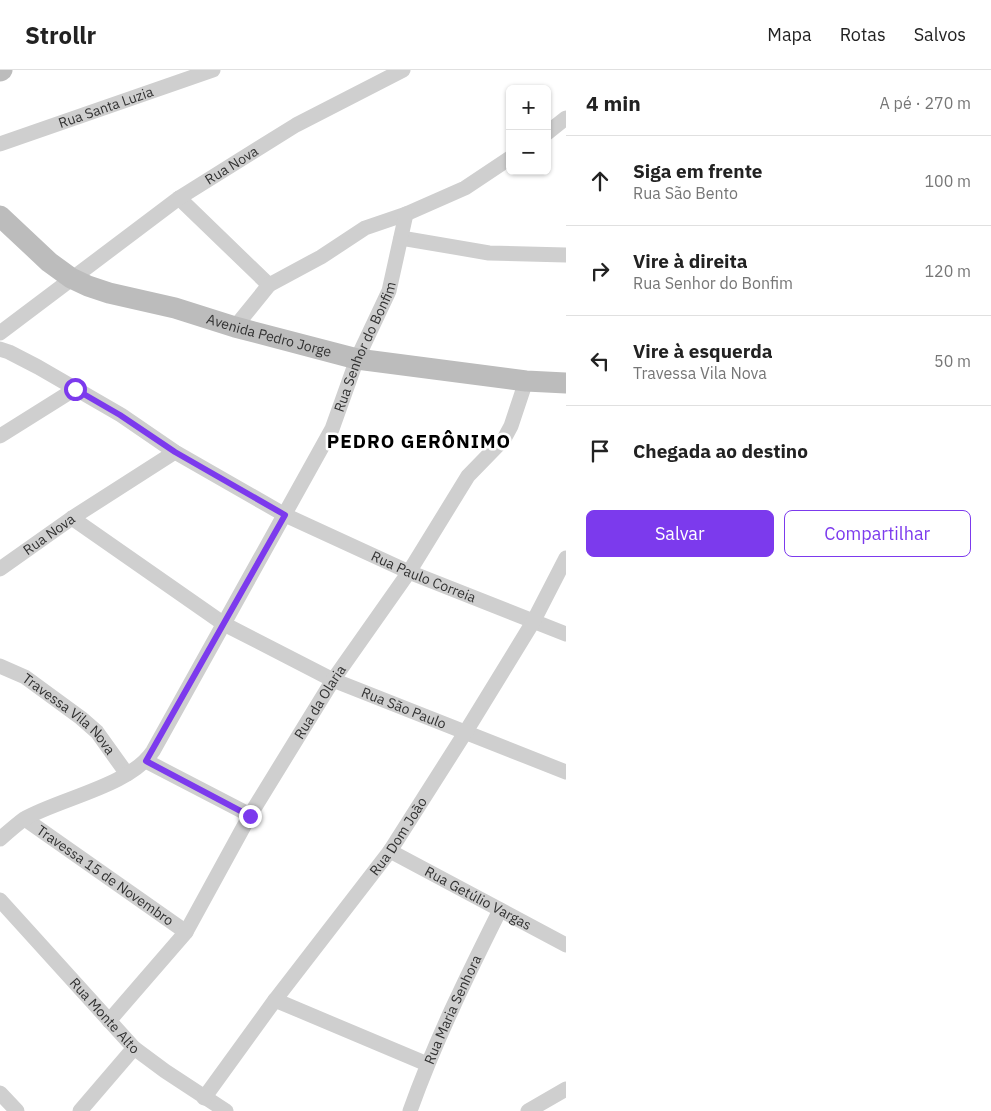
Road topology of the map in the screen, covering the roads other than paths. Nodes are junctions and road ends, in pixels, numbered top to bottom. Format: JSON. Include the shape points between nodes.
{"nodes":[{"id":1,"x":213,"y":70,"type":"edge"},
{"id":2,"x":403,"y":70,"type":"edge"},
{"id":3,"x":566,"y":118,"type":"edge"},
{"id":4,"x":551,"y":130,"type":"edge"},
{"id":5,"x":0,"y":144,"type":"edge"},
{"id":6,"x":506,"y":161,"type":"edge"},
{"id":7,"x":179,"y":198,"type":"junction"},
{"id":8,"x":406,"y":214,"type":"junction"},
{"id":9,"x":0,"y":216,"type":"edge"},
{"id":10,"x":401,"y":238,"type":"junction"},
{"id":11,"x":566,"y":255,"type":"edge"},
{"id":12,"x":71,"y":278,"type":"junction"},
{"id":13,"x":269,"y":285,"type":"junction"},
{"id":14,"x":235,"y":328,"type":"junction"},
{"id":15,"x":0,"y":333,"type":"edge"},
{"id":16,"x":0,"y":349,"type":"edge"},
{"id":17,"x":357,"y":359,"type":"junction"},
{"id":18,"x":526,"y":381,"type":"junction"},
{"id":19,"x":566,"y":383,"type":"edge"},
{"id":20,"x":75,"y":389,"type":"junction"},
{"id":21,"x":0,"y":436,"type":"edge"},
{"id":22,"x":175,"y":452,"type":"junction"},
{"id":23,"x":285,"y":515,"type":"junction"},
{"id":24,"x":72,"y":518,"type":"junction"},
{"id":25,"x":566,"y":558,"type":"edge"},
{"id":26,"x":0,"y":569,"type":"edge"},
{"id":27,"x":409,"y":572,"type":"junction"},
{"id":28,"x":533,"y":622,"type":"junction"},
{"id":29,"x":224,"y":624,"type":"junction"},
{"id":30,"x":566,"y":634,"type":"edge"},
{"id":31,"x":0,"y":666,"type":"edge"},
{"id":32,"x":333,"y":680,"type":"junction"},
{"id":33,"x":466,"y":733,"type":"junction"},
{"id":34,"x":146,"y":761,"type":"junction"},
{"id":35,"x":566,"y":772,"type":"edge"},
{"id":36,"x":127,"y":774,"type":"junction"},
{"id":37,"x":250,"y":816,"type":"junction"},
{"id":38,"x":25,"y":819,"type":"junction"},
{"id":39,"x":3,"y":830,"type":"edge"},
{"id":40,"x":390,"y":851,"type":"junction"},
{"id":41,"x":0,"y":900,"type":"edge"},
{"id":42,"x":500,"y":910,"type":"junction"},
{"id":43,"x":186,"y":932,"type":"junction"},
{"id":44,"x":566,"y":945,"type":"edge"},
{"id":45,"x":275,"y":1000,"type":"junction"},
{"id":46,"x":109,"y":1022,"type":"junction"},
{"id":47,"x":134,"y":1048,"type":"junction"},
{"id":48,"x":427,"y":1064,"type":"junction"},
{"id":49,"x":566,"y":1089,"type":"edge"},
{"id":50,"x":0,"y":1093,"type":"edge"},
{"id":51,"x":204,"y":1098,"type":"junction"},
{"id":52,"x":17,"y":1111,"type":"edge"},
{"id":53,"x":80,"y":1111,"type":"edge"},
{"id":54,"x":226,"y":1111,"type":"edge"},
{"id":55,"x":410,"y":1111,"type":"edge"},
{"id":56,"x":528,"y":1111,"type":"edge"}],
"edges":[{"from":1,"to":5,"type":"street","name":"Rua Santa Luzia"},
{"from":2,"to":7,"type":"street","name":"Rua Nova","via":[[296,125]]},
{"from":3,"to":4,"type":"street"},
{"from":6,"to":8,"type":"street","via":[[464,188]]},
{"from":7,"to":12,"type":"street","name":"Rua Nova"},
{"from":7,"to":13,"type":"street"},
{"from":8,"to":10,"type":"street","name":"Rua Senhor do Bonfim"},
{"from":8,"to":13,"type":"street","via":[[365,228]]},
{"from":9,"to":12,"type":"street","name":"Avenida Pedro Jorge"},
{"from":10,"to":11,"type":"street","via":[[489,253]]},
{"from":10,"to":17,"type":"street","name":"Rua Senhor do Bonfim","via":[[389,291]]},
{"from":12,"to":14,"type":"street","name":"Avenida Pedro Jorge","via":[[109,293],[175,308]]},
{"from":12,"to":15,"type":"street","name":"Rua Nova"},
{"from":13,"to":14,"type":"street"},
{"from":14,"to":17,"type":"street","name":"Avenida Pedro Jorge"},
{"from":16,"to":20,"type":"street","name":"Rua Paulo Correia"},
{"from":17,"to":18,"type":"street","name":"Avenida Pedro Jorge"},
{"from":17,"to":23,"type":"street","name":"Rua Senhor do Bonfim","via":[[332,429]]},
{"from":18,"to":19,"type":"street","name":"Avenida Pedro Jorge"},
{"from":18,"to":27,"type":"street","name":"Rua da Olaria","via":[[504,439],[468,476]]},
{"from":20,"to":21,"type":"street"},
{"from":20,"to":22,"type":"street","name":"Rua Paulo Correia"},
{"from":22,"to":23,"type":"street","name":"Rua Paulo Correia"},
{"from":22,"to":24,"type":"street","name":"Rua Nova"},
{"from":23,"to":27,"type":"street","name":"Rua Paulo Correia"},
{"from":23,"to":29,"type":"street","name":"Rua Senhor do Bonfim"},
{"from":24,"to":26,"type":"street","name":"Rua Nova"},
{"from":24,"to":29,"type":"street","name":"Rua São Paulo"},
{"from":25,"to":28,"type":"street","name":"Rua Dom João"},
{"from":27,"to":28,"type":"street","name":"Rua Paulo Correia"},
{"from":27,"to":32,"type":"street","name":"Rua da Olaria"},
{"from":28,"to":30,"type":"street","name":"Rua Paulo Correia"},
{"from":28,"to":33,"type":"street","name":"Rua Dom João"},
{"from":29,"to":32,"type":"street","name":"Rua São Paulo"},
{"from":29,"to":34,"type":"street","name":"Rua Senhor do Bonfim"},
{"from":31,"to":36,"type":"street","name":"Travessa Vila Nova","via":[[25,677],[81,718],[97,732]]},
{"from":32,"to":33,"type":"street","name":"Rua São Paulo"},
{"from":32,"to":37,"type":"street","name":"Rua da Olaria"},
{"from":33,"to":35,"type":"street","name":"Rua São Paulo"},
{"from":33,"to":40,"type":"street","name":"Rua Dom João"},
{"from":34,"to":36,"type":"street"},
{"from":34,"to":37,"type":"street"},
{"from":36,"to":38,"type":"street"},
{"from":37,"to":43,"type":"street","name":"Rua da Olaria"},
{"from":38,"to":39,"type":"street"},
{"from":38,"to":43,"type":"street","name":"Travessa 15 de Novembro"},
{"from":40,"to":42,"type":"street","name":"Rua Getúlio Vargas"},
{"from":40,"to":45,"type":"street","name":"Rua Dom João"},
{"from":41,"to":46,"type":"street","name":"Rua Monte Alto"},
{"from":42,"to":44,"type":"street","name":"Rua Getúlio Vargas"},
{"from":42,"to":48,"type":"street","name":"Rua Maria Senhora"},
{"from":43,"to":46,"type":"street","name":"Rua da Olaria"},
{"from":45,"to":48,"type":"street"},
{"from":45,"to":51,"type":"street","name":"Rua Dom João"},
{"from":46,"to":47,"type":"street","name":"Rua Monte Alto"},
{"from":47,"to":51,"type":"street","name":"Rua Monte Alto"},
{"from":47,"to":53,"type":"street"},
{"from":48,"to":55,"type":"street","name":"Rua Maria Senhora"},
{"from":49,"to":56,"type":"street"},
{"from":50,"to":52,"type":"street"},
{"from":51,"to":54,"type":"street","name":"Rua Monte Alto"}]}
